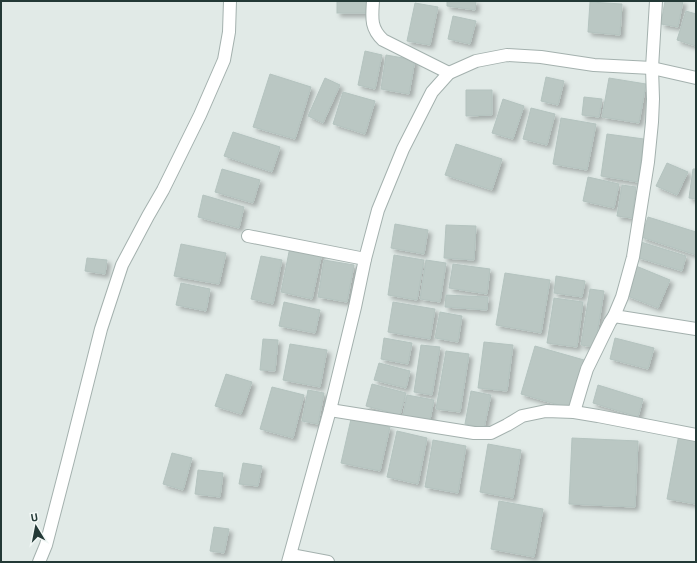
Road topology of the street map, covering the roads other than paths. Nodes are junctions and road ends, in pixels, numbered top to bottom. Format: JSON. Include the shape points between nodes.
{"nodes":[{"id":1,"x":230,"y":1,"type":"edge"},
{"id":2,"x":373,"y":1,"type":"edge"},
{"id":3,"x":656,"y":1,"type":"edge"},
{"id":4,"x":652,"y":68,"type":"junction"},
{"id":5,"x":450,"y":73,"type":"junction"},
{"id":6,"x":696,"y":78,"type":"edge"},
{"id":7,"x":248,"y":236,"type":"dead end"},
{"id":8,"x":366,"y":259,"type":"junction"},
{"id":9,"x":614,"y":316,"type":"junction"},
{"id":10,"x":696,"y":329,"type":"edge"},
{"id":11,"x":330,"y":410,"type":"junction"},
{"id":12,"x":574,"y":412,"type":"junction"},
{"id":13,"x":696,"y":435,"type":"edge"},
{"id":14,"x":290,"y":559,"type":"edge"},
{"id":15,"x":38,"y":562,"type":"edge"},
{"id":16,"x":328,"y":562,"type":"edge"}],
"edges":[{"from":1,"to":15,"type":"street","via":[[229,32],[224,60],[163,190],[122,265],[101,329],[46,545]]},
{"from":2,"to":5,"type":"street","via":[[373,26],[383,40]]},
{"from":3,"to":4,"type":"street"},
{"from":4,"to":5,"type":"street","via":[[594,65],[507,55],[476,61]]},
{"from":4,"to":6,"type":"street"},
{"from":4,"to":9,"type":"street","via":[[653,99],[648,162],[633,257]]},
{"from":5,"to":8,"type":"street","via":[[432,92],[403,149],[378,210]]},
{"from":7,"to":8,"type":"street"},
{"from":8,"to":11,"type":"street"},
{"from":9,"to":10,"type":"street"},
{"from":9,"to":12,"type":"street","via":[[587,369]]},
{"from":11,"to":12,"type":"street","via":[[474,433],[491,433],[522,416],[546,411]]},
{"from":11,"to":14,"type":"street"},
{"from":12,"to":13,"type":"street"},
{"from":14,"to":16,"type":"street"}]}
